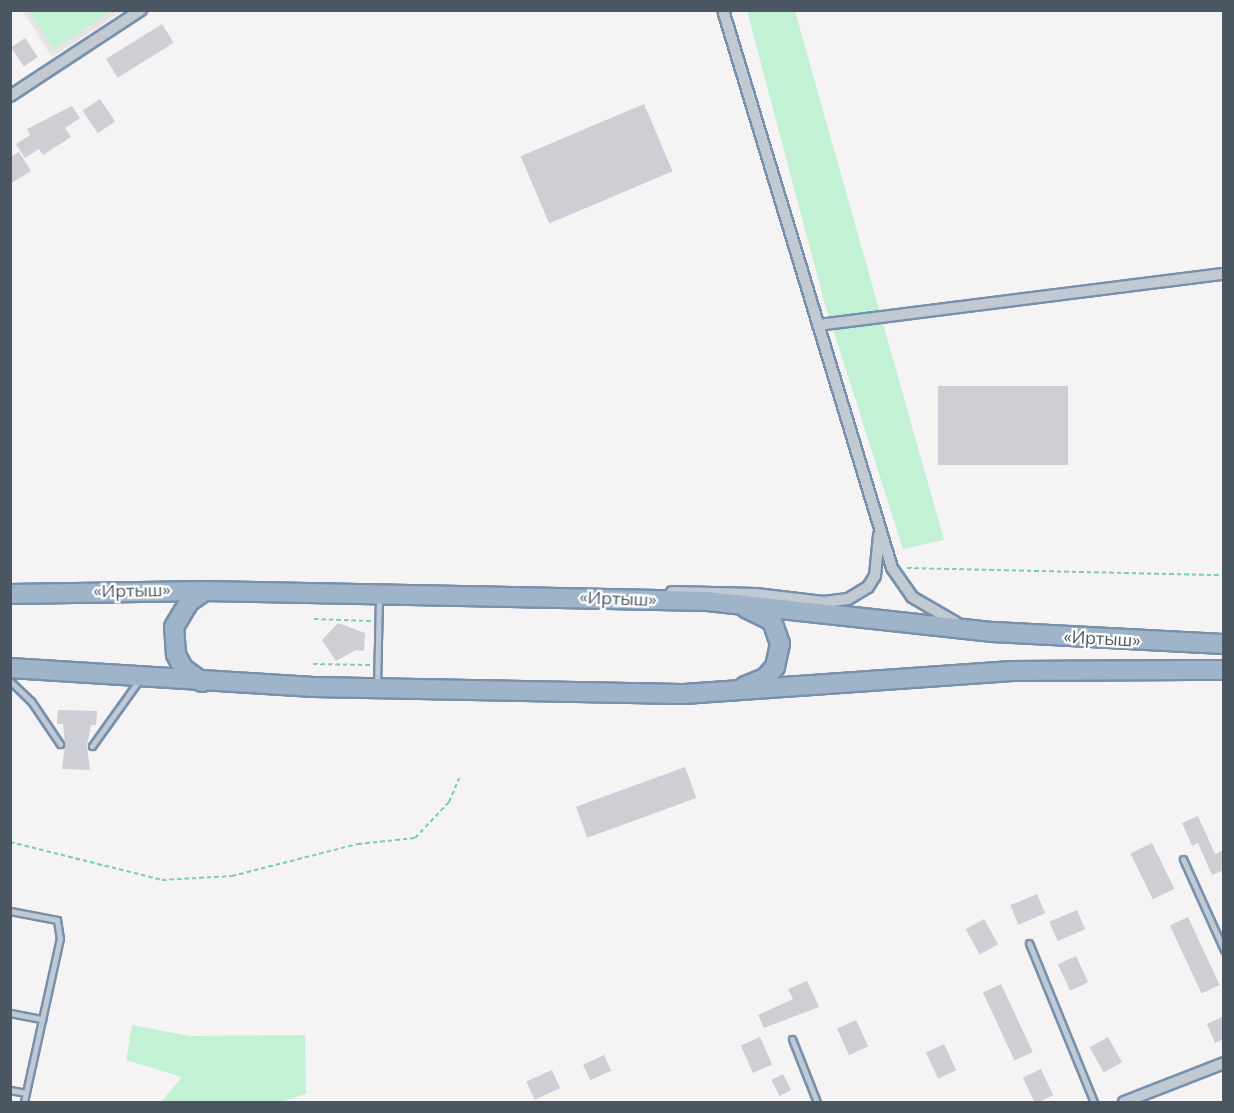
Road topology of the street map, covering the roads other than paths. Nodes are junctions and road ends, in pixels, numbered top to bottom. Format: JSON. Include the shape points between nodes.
{"nodes":[{"id":1,"x":141,"y":10,"type":"edge"},
{"id":2,"x":723,"y":10,"type":"edge"},
{"id":3,"x":10,"y":96,"type":"edge"},
{"id":4,"x":1224,"y":274,"type":"edge"},
{"id":5,"x":818,"y":325,"type":"junction"},
{"id":6,"x":878,"y":517,"type":"junction"},
{"id":7,"x":205,"y":591,"type":"junction"},
{"id":8,"x":10,"y":594,"type":"edge"},
{"id":9,"x":379,"y":594,"type":"junction"},
{"id":10,"x":593,"y":598,"type":"junction"},
{"id":11,"x":707,"y":601,"type":"junction"},
{"id":12,"x":993,"y":632,"type":"junction"},
{"id":13,"x":1224,"y":644,"type":"edge"},
{"id":14,"x":10,"y":668,"type":"edge"},
{"id":15,"x":1224,"y":670,"type":"edge"},
{"id":16,"x":141,"y":678,"type":"junction"},
{"id":17,"x":10,"y":681,"type":"edge"},
{"id":18,"x":202,"y":682,"type":"junction"},
{"id":19,"x":377,"y":689,"type":"junction"},
{"id":20,"x":708,"y":693,"type":"junction"},
{"id":21,"x":60,"y":744,"type":"dead end"},
{"id":22,"x":92,"y":746,"type":"dead end"},
{"id":23,"x":1183,"y":858,"type":"dead end"},
{"id":24,"x":10,"y":911,"type":"edge"},
{"id":25,"x":1029,"y":943,"type":"dead end"},
{"id":26,"x":1224,"y":950,"type":"edge"},
{"id":27,"x":10,"y":1013,"type":"edge"},
{"id":28,"x":42,"y":1019,"type":"junction"},
{"id":29,"x":792,"y":1039,"type":"dead end"},
{"id":30,"x":1224,"y":1063,"type":"edge"},
{"id":31,"x":10,"y":1090,"type":"edge"},
{"id":32,"x":26,"y":1093,"type":"junction"},
{"id":33,"x":24,"y":1102,"type":"edge"},
{"id":34,"x":817,"y":1102,"type":"edge"},
{"id":35,"x":1094,"y":1102,"type":"edge"},
{"id":36,"x":1124,"y":1102,"type":"edge"}],
"edges":[{"from":1,"to":3,"type":"street"},
{"from":2,"to":5,"type":"street"},
{"from":4,"to":5,"type":"street"},
{"from":5,"to":6,"type":"street"},
{"from":6,"to":10,"type":"street","via":[[875,576],[868,587],[848,599],[824,602],[696,591]]},
{"from":6,"to":12,"type":"street","via":[[892,568],[912,597],[962,625]]},
{"from":7,"to":8,"type":"highway","name":"«Иртыш»"},
{"from":7,"to":9,"type":"highway","name":"«Иртыш»"},
{"from":7,"to":18,"type":"highway","via":[[179,613],[173,640],[183,668]]},
{"from":9,"to":10,"type":"highway","name":"«Иртыш»"},
{"from":9,"to":19,"type":"lane"},
{"from":10,"to":11,"type":"highway","name":"«Иртыш»"},
{"from":11,"to":12,"type":"highway","name":"«Иртыш»"},
{"from":11,"to":20,"type":"highway","via":[[763,614],[772,621],[780,644],[775,667],[765,678],[751,685]]},
{"from":12,"to":13,"type":"highway","name":"«Иртыш»"},
{"from":14,"to":16,"type":"highway","name":"«Иртыш»"},
{"from":15,"to":20,"type":"highway","name":"«Иртыш»","via":[[1012,671]]},
{"from":16,"to":18,"type":"highway","name":"«Иртыш»"},
{"from":16,"to":22,"type":"lane"},
{"from":17,"to":21,"type":"lane","via":[[31,701]]},
{"from":18,"to":19,"type":"highway","name":"«Иртыш»"},
{"from":19,"to":20,"type":"highway","name":"«Иртыш»"},
{"from":23,"to":26,"type":"lane"},
{"from":24,"to":28,"type":"lane","via":[[57,920],[60,938]]},
{"from":25,"to":35,"type":"lane"},
{"from":27,"to":28,"type":"lane"},
{"from":28,"to":32,"type":"lane"},
{"from":29,"to":34,"type":"lane"},
{"from":30,"to":36,"type":"street"},
{"from":31,"to":32,"type":"lane"},
{"from":32,"to":33,"type":"lane"}]}
